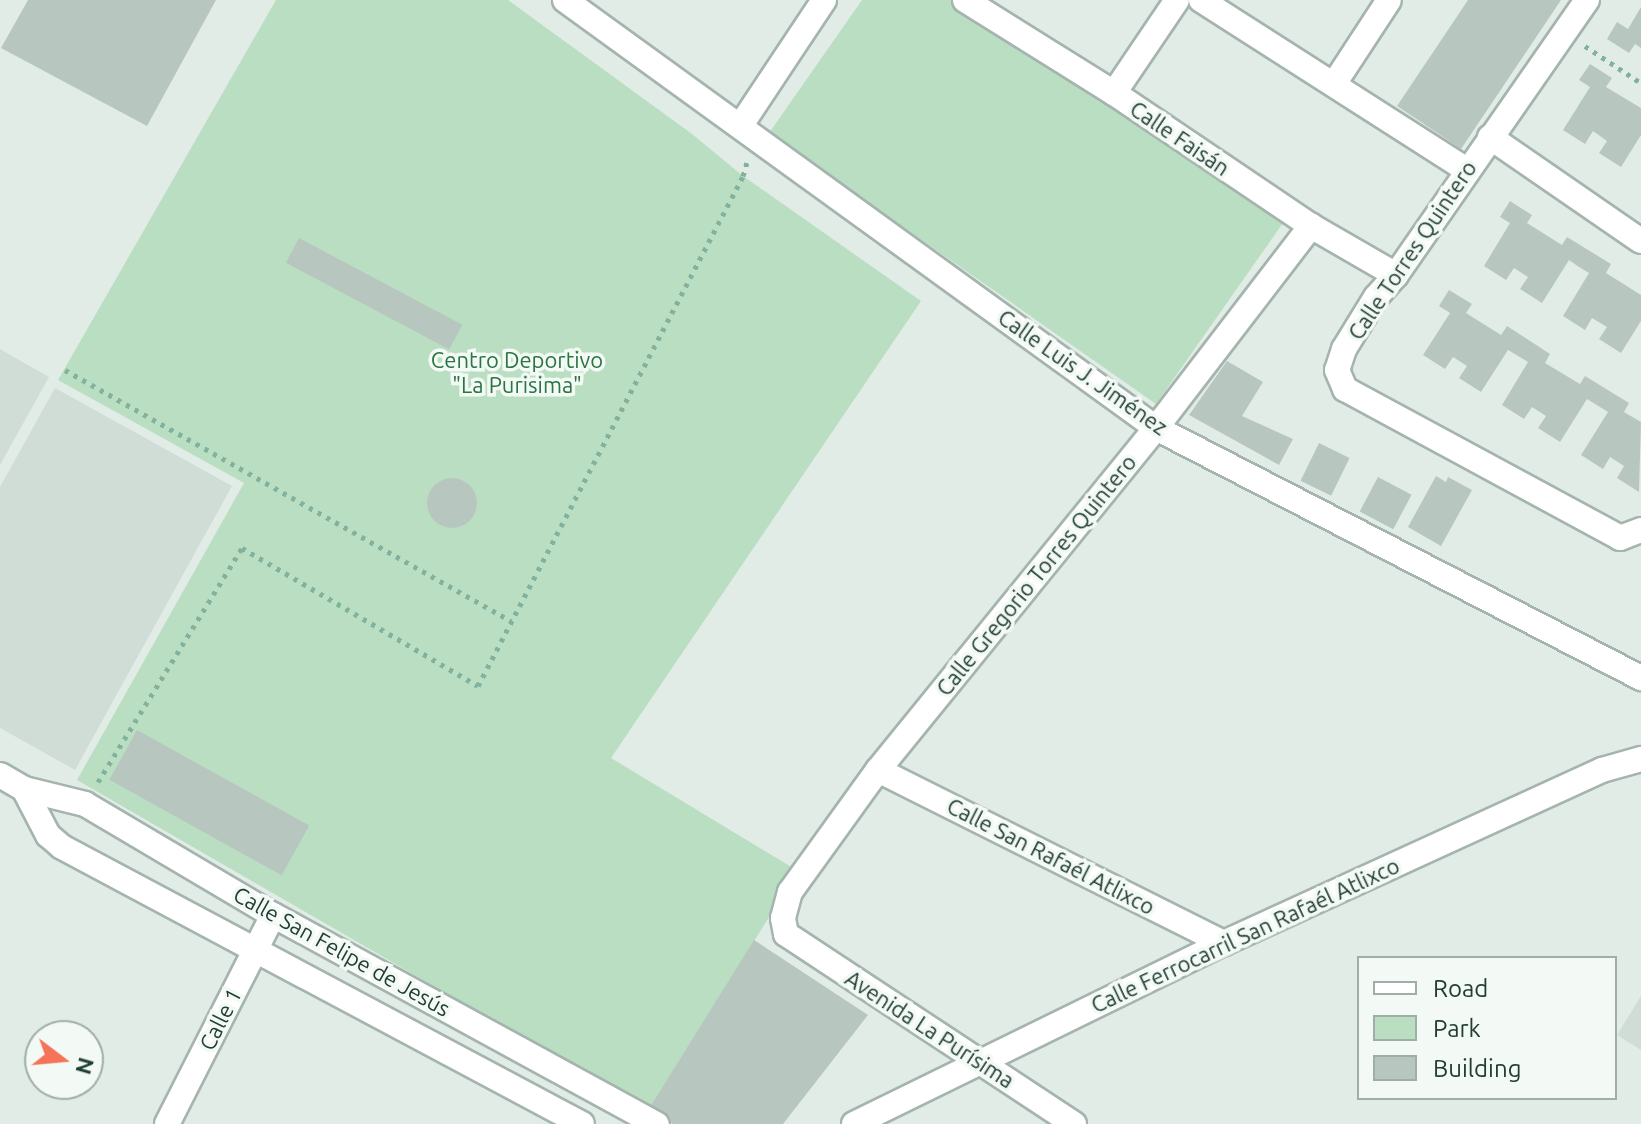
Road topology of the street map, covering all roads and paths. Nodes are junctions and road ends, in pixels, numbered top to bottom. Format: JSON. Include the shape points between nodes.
{"nodes":[{"id":1,"x":565,"y":0,"type":"edge"},
{"id":2,"x":824,"y":0,"type":"edge"},
{"id":3,"x":965,"y":0,"type":"edge"},
{"id":4,"x":1177,"y":0,"type":"edge"},
{"id":5,"x":1389,"y":0,"type":"edge"},
{"id":6,"x":1587,"y":0,"type":"edge"},
{"id":7,"x":1211,"y":3,"type":"edge"},
{"id":8,"x":1564,"y":32,"type":"junction"},
{"id":9,"x":1641,"y":83,"type":"edge"},
{"id":10,"x":1334,"y":84,"type":"junction"},
{"id":11,"x":1114,"y":93,"type":"junction"},
{"id":12,"x":748,"y":129,"type":"junction"},
{"id":13,"x":1490,"y":137,"type":"junction"},
{"id":14,"x":1467,"y":170,"type":"junction"},
{"id":15,"x":1311,"y":226,"type":"junction"},
{"id":16,"x":1641,"y":241,"type":"edge"},
{"id":17,"x":1396,"y":275,"type":"junction"},
{"id":18,"x":65,"y":370,"type":"dead end"},
{"id":19,"x":1156,"y":428,"type":"junction"},
{"id":20,"x":1641,"y":530,"type":"edge"},
{"id":21,"x":511,"y":621,"type":"junction"},
{"id":22,"x":1641,"y":678,"type":"edge"},
{"id":23,"x":1641,"y":759,"type":"edge"},
{"id":24,"x":878,"y":770,"type":"junction"},
{"id":25,"x":0,"y":775,"type":"edge"},
{"id":26,"x":24,"y":789,"type":"junction"},
{"id":27,"x":85,"y":804,"type":"junction"},
{"id":28,"x":273,"y":915,"type":"junction"},
{"id":29,"x":786,"y":934,"type":"joint"},
{"id":30,"x":1224,"y":943,"type":"junction"},
{"id":31,"x":254,"y":951,"type":"junction"},
{"id":32,"x":977,"y":1061,"type":"junction"},
{"id":33,"x":167,"y":1124,"type":"edge"},
{"id":34,"x":582,"y":1124,"type":"edge"},
{"id":35,"x":657,"y":1124,"type":"edge"},
{"id":36,"x":854,"y":1124,"type":"edge"},
{"id":37,"x":1074,"y":1124,"type":"edge"}],
"edges":[{"from":1,"to":12,"type":"street","name":"Calle Luis J. Jiménez"},
{"from":2,"to":12,"type":"street"},
{"from":3,"to":11,"type":"street","name":"Calle Faisán"},
{"from":4,"to":11,"type":"street"},
{"from":5,"to":10,"type":"street"},
{"from":6,"to":8,"type":"street","name":"Calle Torres Quintero"},
{"from":7,"to":10,"type":"street"},
{"from":8,"to":9,"type":"path"},
{"from":8,"to":13,"type":"street","name":"Calle Torres Quintero"},
{"from":10,"to":14,"type":"street"},
{"from":11,"to":15,"type":"street","name":"Calle Faisán"},
{"from":12,"to":19,"type":"street","name":"Calle Luis J. Jiménez"},
{"from":12,"to":21,"type":"path","via":[[743,176]]},
{"from":13,"to":14,"type":"street","name":"Calle Torres Quintero"},
{"from":13,"to":16,"type":"street"},
{"from":14,"to":17,"type":"street","name":"Calle Torres Quintero"},
{"from":15,"to":17,"type":"street","name":"Calle Faisán"},
{"from":15,"to":19,"type":"street","name":"Calle Gregorio Torres Quintero"},
{"from":17,"to":20,"type":"street","name":"Calle Torres Quintero","via":[[1344,349],[1337,370],[1345,389],[1620,538]]},
{"from":18,"to":21,"type":"path"},
{"from":19,"to":22,"type":"street","name":"Calle Luis J. Jiménez"},
{"from":19,"to":24,"type":"street","name":"Calle Gregorio Torres Quintero"},
{"from":21,"to":27,"type":"path","via":[[478,686],[242,548]]},
{"from":23,"to":30,"type":"street","name":"Calle Ferrocarril San Rafaél Atlixco","via":[[1602,770]]},
{"from":24,"to":29,"type":"street","name":"Calle Gregorio Torres Quintero","via":[[825,834],[790,892],[783,918]]},
{"from":24,"to":30,"type":"street","name":"Calle San Rafaél Atlixco"},
{"from":25,"to":26,"type":"street","name":"Calle San Felipe de Jesús"},
{"from":26,"to":27,"type":"street","name":"Calle San Felipe de Jesús"},
{"from":26,"to":31,"type":"street","name":"Calle San Felipe de Jesús","via":[[48,835],[62,847]]},
{"from":27,"to":28,"type":"street","name":"Calle San Felipe de Jesús"},
{"from":28,"to":31,"type":"street","name":"Calle 1"},
{"from":28,"to":35,"type":"street","name":"Calle San Felipe de Jesús"},
{"from":29,"to":32,"type":"street","name":"Avenida La Purísima"},
{"from":30,"to":32,"type":"street","name":"Calle Ferrocarril San Rafaél Atlixco"},
{"from":31,"to":33,"type":"street","name":"Calle 1"},
{"from":31,"to":34,"type":"street","name":"Calle San Felipe de Jesús"},
{"from":32,"to":36,"type":"street","name":"Calle Ferrocarril San Rafaél Atlixco"},
{"from":32,"to":37,"type":"street","name":"Avenida La Purísima"}]}
